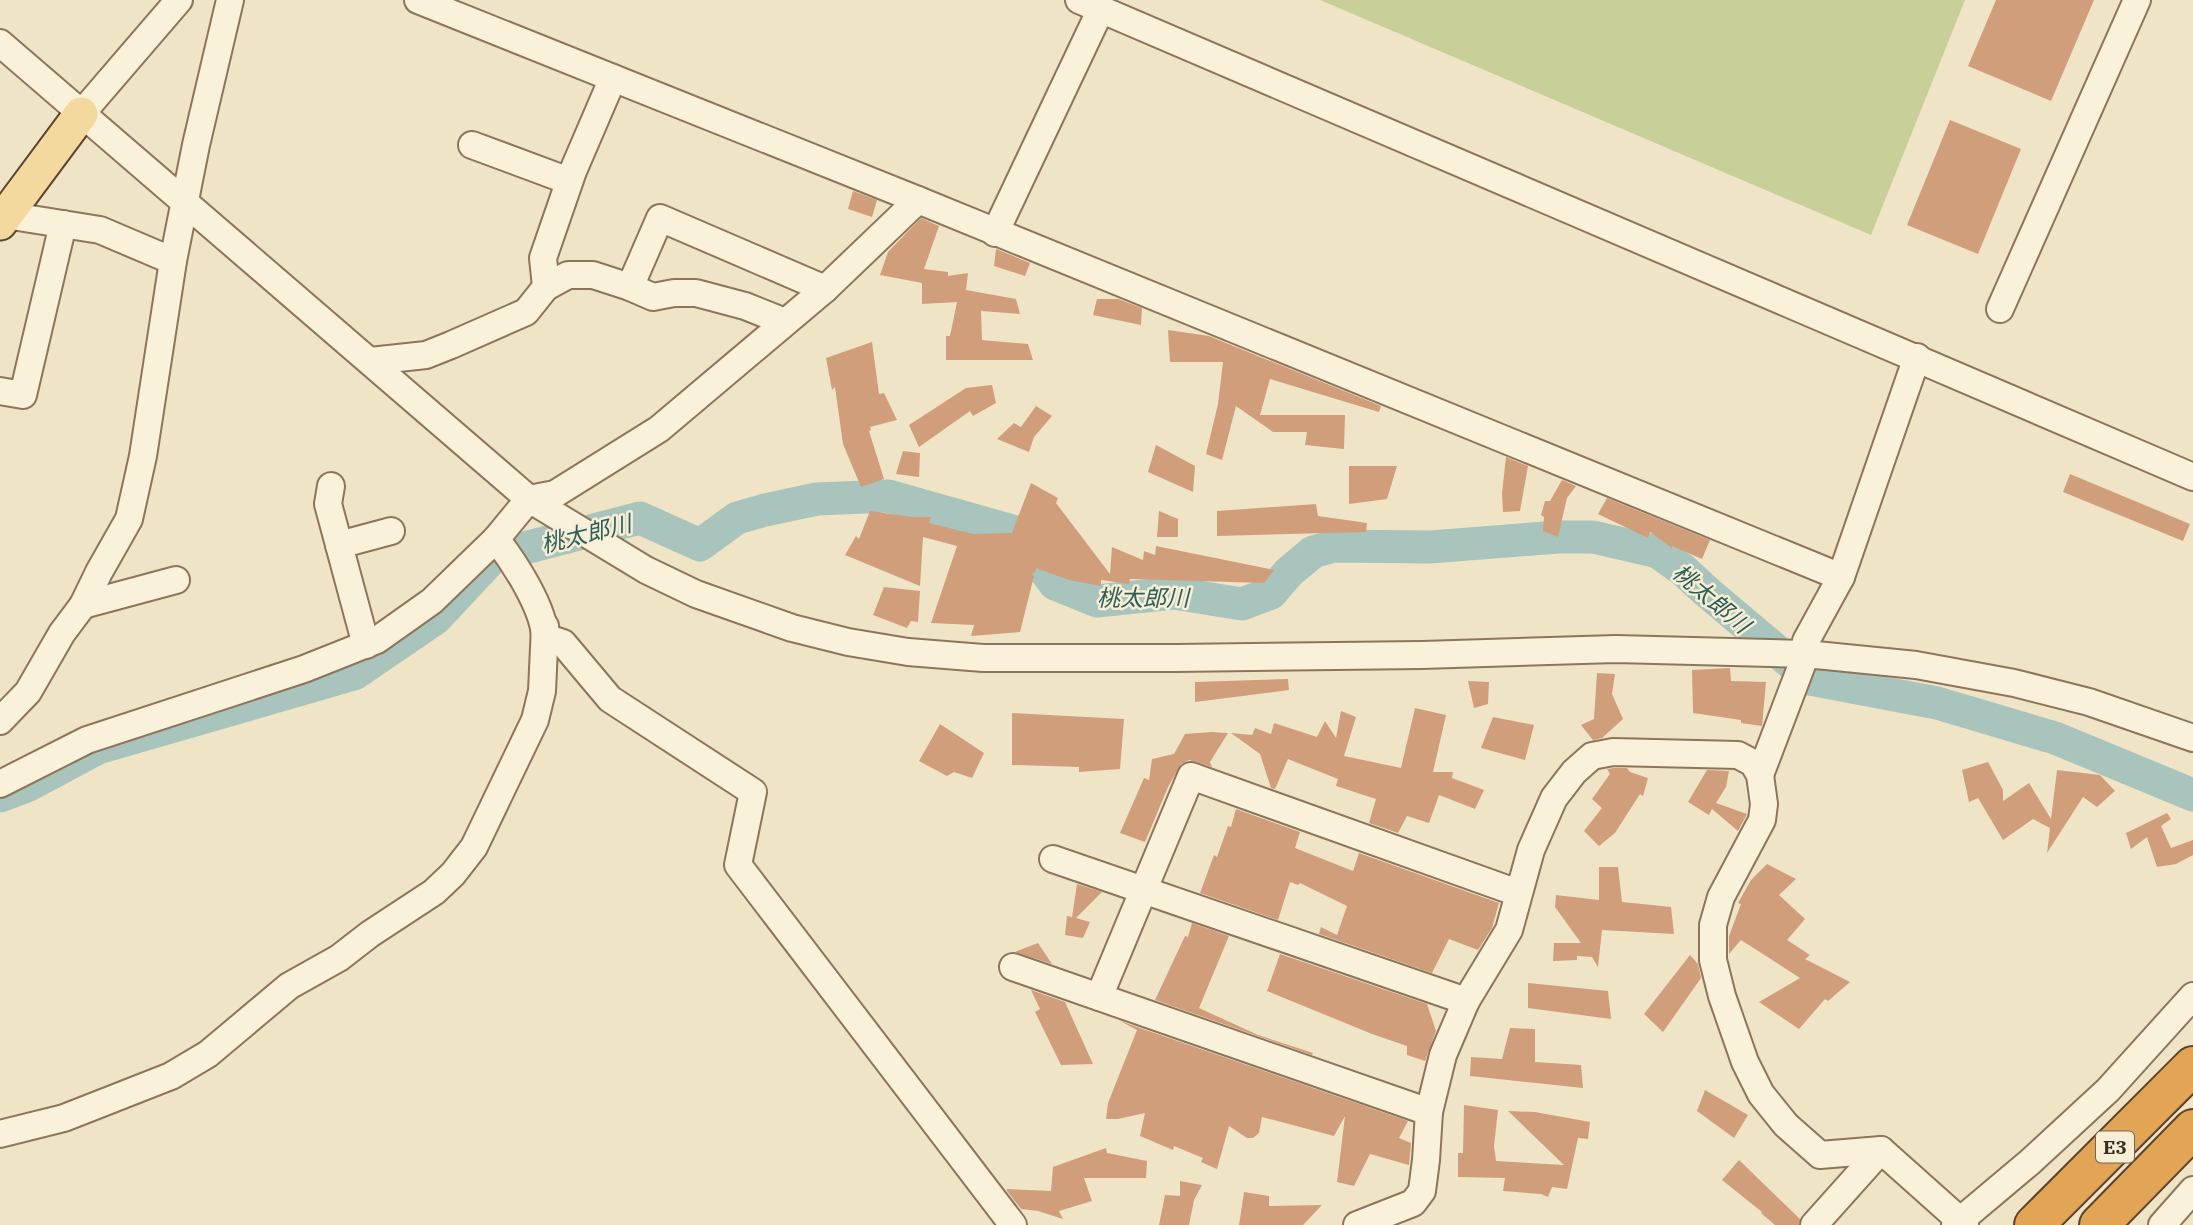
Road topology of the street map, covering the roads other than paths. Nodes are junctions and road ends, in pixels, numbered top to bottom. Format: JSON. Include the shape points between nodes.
{"nodes":[{"id":1,"x":179,"y":0,"type":"edge"},
{"id":2,"x":230,"y":0,"type":"edge"},
{"id":3,"x":418,"y":0,"type":"edge"},
{"id":4,"x":2137,"y":0,"type":"edge"},
{"id":5,"x":1090,"y":5,"type":"edge"},
{"id":6,"x":0,"y":43,"type":"edge"},
{"id":7,"x":613,"y":78,"type":"junction"},
{"id":8,"x":81,"y":114,"type":"junction"},
{"id":9,"x":472,"y":145,"type":"dead end"},
{"id":10,"x":569,"y":181,"type":"junction"},
{"id":11,"x":918,"y":200,"type":"junction"},
{"id":12,"x":186,"y":203,"type":"junction"},
{"id":13,"x":2,"y":217,"type":"edge"},
{"id":14,"x":63,"y":224,"type":"junction"},
{"id":15,"x":995,"y":233,"type":"junction"},
{"id":16,"x":173,"y":261,"type":"junction"},
{"id":17,"x":546,"y":287,"type":"junction"},
{"id":18,"x":630,"y":287,"type":"junction"},
{"id":19,"x":825,"y":289,"type":"junction"},
{"id":20,"x":2000,"y":309,"type":"dead end"},
{"id":21,"x":785,"y":322,"type":"junction"},
{"id":22,"x":1917,"y":357,"type":"junction"},
{"id":23,"x":370,"y":361,"type":"junction"},
{"id":24,"x":0,"y":391,"type":"edge"},
{"id":25,"x":2193,"y":477,"type":"edge"},
{"id":26,"x":331,"y":486,"type":"dead end"},
{"id":27,"x":529,"y":499,"type":"junction"},
{"id":28,"x":391,"y":531,"type":"dead end"},
{"id":29,"x":496,"y":539,"type":"junction"},
{"id":30,"x":339,"y":545,"type":"junction"},
{"id":31,"x":1841,"y":576,"type":"junction"},
{"id":32,"x":176,"y":580,"type":"dead end"},
{"id":33,"x":83,"y":605,"type":"junction"},
{"id":34,"x":545,"y":626,"type":"junction"},
{"id":35,"x":366,"y":645,"type":"junction"},
{"id":36,"x":1806,"y":654,"type":"junction"},
{"id":37,"x":0,"y":721,"type":"edge"},
{"id":38,"x":2193,"y":738,"type":"edge"},
{"id":39,"x":1759,"y":775,"type":"junction"},
{"id":40,"x":0,"y":784,"type":"edge"},
{"id":41,"x":1053,"y":859,"type":"dead end"},
{"id":42,"x":1143,"y":890,"type":"junction"},
{"id":43,"x":1518,"y":893,"type":"junction"},
{"id":44,"x":1013,"y":967,"type":"dead end"},
{"id":45,"x":2193,"y":996,"type":"edge"},
{"id":46,"x":1099,"y":997,"type":"junction"},
{"id":47,"x":1466,"y":1001,"type":"junction"},
{"id":48,"x":2193,"y":1066,"type":"edge"},
{"id":49,"x":1429,"y":1112,"type":"junction"},
{"id":50,"x":2193,"y":1129,"type":"edge"},
{"id":51,"x":0,"y":1134,"type":"edge"},
{"id":52,"x":1881,"y":1150,"type":"junction"},
{"id":53,"x":2193,"y":1190,"type":"edge"},
{"id":54,"x":2173,"y":1220,"type":"edge"},
{"id":55,"x":1960,"y":1223,"type":"edge"},
{"id":56,"x":1013,"y":1225,"type":"edge"},
{"id":57,"x":1357,"y":1225,"type":"edge"},
{"id":58,"x":1814,"y":1225,"type":"edge"},
{"id":59,"x":2034,"y":1225,"type":"edge"},
{"id":60,"x":2099,"y":1225,"type":"edge"}],
"edges":[{"from":1,"to":8,"type":"street"},
{"from":2,"to":12,"type":"street"},
{"from":3,"to":7,"type":"street"},
{"from":4,"to":20,"type":"street"},
{"from":5,"to":15,"type":"street"},
{"from":5,"to":22,"type":"street"},
{"from":6,"to":8,"type":"street"},
{"from":7,"to":10,"type":"street"},
{"from":7,"to":11,"type":"street"},
{"from":8,"to":12,"type":"street"},
{"from":8,"to":13,"type":"main road"},
{"from":9,"to":10,"type":"street"},
{"from":10,"to":17,"type":"street","via":[[543,258]]},
{"from":11,"to":15,"type":"street"},
{"from":11,"to":19,"type":"street"},
{"from":12,"to":16,"type":"street"},
{"from":12,"to":23,"type":"street"},
{"from":13,"to":14,"type":"street"},
{"from":14,"to":16,"type":"street","via":[[100,230]]},
{"from":14,"to":24,"type":"street","via":[[23,395]]},
{"from":15,"to":31,"type":"street"},
{"from":16,"to":33,"type":"street","via":[[129,519]]},
{"from":17,"to":18,"type":"street","via":[[568,275],[593,275]]},
{"from":17,"to":23,"type":"street","via":[[526,312],[451,345],[426,355]]},
{"from":18,"to":19,"type":"street","via":[[660,218]]},
{"from":18,"to":21,"type":"street","via":[[653,297],[696,293]]},
{"from":19,"to":21,"type":"street"},
{"from":21,"to":27,"type":"street","via":[[659,429],[555,494]]},
{"from":22,"to":25,"type":"street"},
{"from":22,"to":31,"type":"street"},
{"from":23,"to":27,"type":"street"},
{"from":26,"to":30,"type":"street","via":[[328,504]]},
{"from":27,"to":29,"type":"street"},
{"from":27,"to":36,"type":"street","via":[[646,570],[696,594],[792,628],[908,652],[983,658],[1616,649]]},
{"from":28,"to":30,"type":"street"},
{"from":29,"to":34,"type":"street","via":[[515,564]]},
{"from":29,"to":35,"type":"street","via":[[432,601]]},
{"from":30,"to":35,"type":"street"},
{"from":31,"to":36,"type":"street","via":[[1806,641]]},
{"from":32,"to":33,"type":"street"},
{"from":33,"to":37,"type":"street","via":[[28,692]]},
{"from":34,"to":51,"type":"street","via":[[542,691],[535,720],[474,847],[434,892],[339,958],[289,986],[208,1054],[171,1076],[64,1118]]},
{"from":34,"to":56,"type":"street","via":[[545,637],[563,643],[610,699],[752,792],[738,864]]},
{"from":35,"to":40,"type":"street","via":[[87,740]]},
{"from":36,"to":38,"type":"street","via":[[1916,665],[2014,683],[2089,702]]},
{"from":36,"to":39,"type":"street"},
{"from":39,"to":43,"type":"street","via":[[1753,763],[1738,755],[1613,752],[1592,756],[1554,798]]},
{"from":39,"to":52,"type":"street","via":[[1762,820],[1721,897],[1713,925],[1713,960],[1722,996],[1745,1062],[1761,1094],[1786,1125],[1820,1155]]},
{"from":41,"to":42,"type":"street"},
{"from":42,"to":43,"type":"street","via":[[1191,776]]},
{"from":42,"to":46,"type":"street"},
{"from":42,"to":47,"type":"street"},
{"from":43,"to":47,"type":"street","via":[[1509,930]]},
{"from":44,"to":46,"type":"street"},
{"from":45,"to":55,"type":"street","via":[[2108,1090]]},
{"from":46,"to":49,"type":"street"},
{"from":47,"to":49,"type":"street","via":[[1443,1055]]},
{"from":48,"to":59,"type":"highway","number":"E3"},
{"from":49,"to":57,"type":"street","via":[[1422,1191],[1413,1203]]},
{"from":50,"to":60,"type":"highway","number":"E3"},
{"from":52,"to":55,"type":"street"},
{"from":52,"to":58,"type":"street"},
{"from":53,"to":54,"type":"street"}]}
